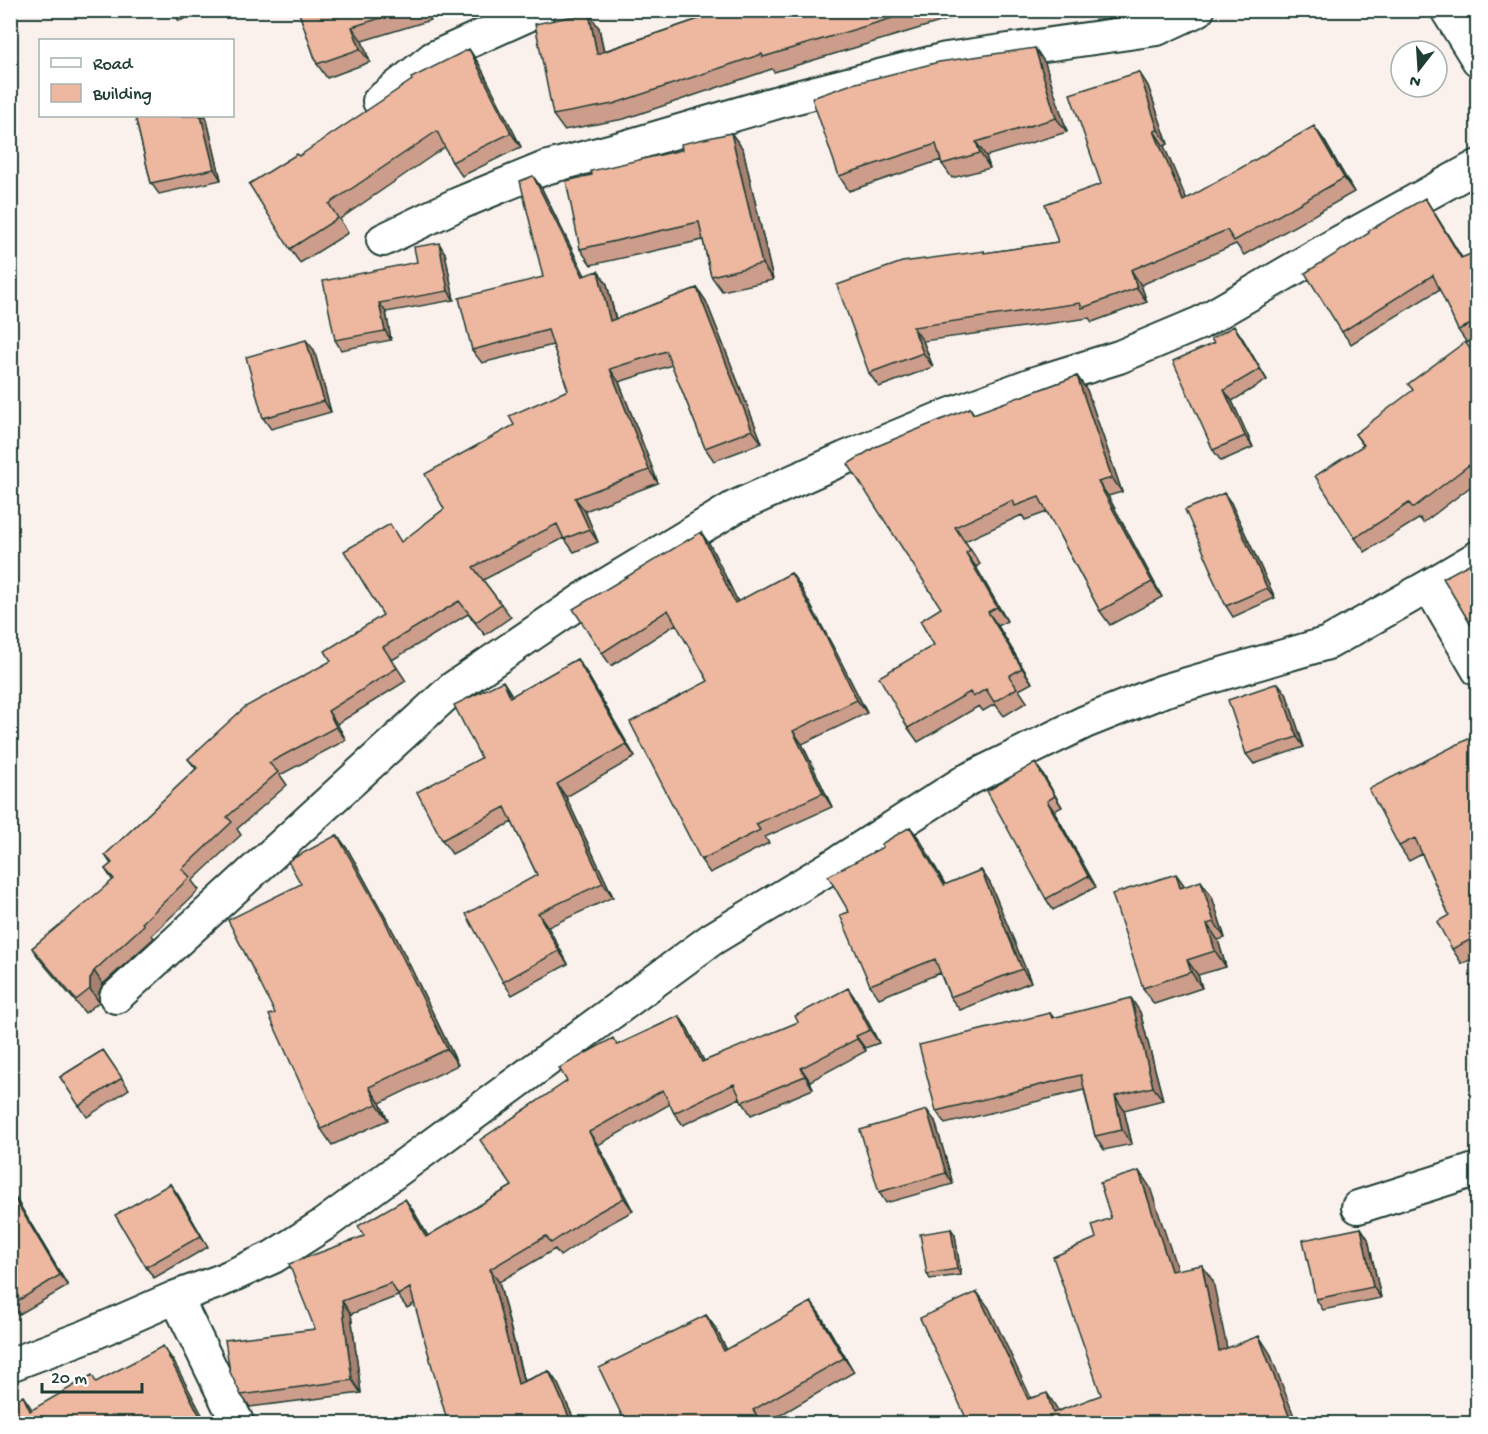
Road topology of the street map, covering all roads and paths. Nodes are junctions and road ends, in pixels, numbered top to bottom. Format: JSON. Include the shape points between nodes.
{"nodes":[{"id":1,"x":539,"y":10,"type":"edge"},
{"id":2,"x":1198,"y":10,"type":"edge"},
{"id":3,"x":1447,"y":10,"type":"edge"},
{"id":4,"x":1478,"y":60,"type":"edge"},
{"id":5,"x":379,"y":101,"type":"edge"},
{"id":6,"x":1478,"y":166,"type":"edge"},
{"id":7,"x":382,"y":240,"type":"dead end"},
{"id":8,"x":1478,"y":557,"type":"edge"},
{"id":9,"x":1429,"y":586,"type":"junction"},
{"id":10,"x":1478,"y":670,"type":"edge"},
{"id":11,"x":116,"y":997,"type":"dead end"},
{"id":12,"x":1478,"y":1168,"type":"edge"},
{"id":13,"x":1358,"y":1207,"type":"dead end"},
{"id":14,"x":177,"y":1297,"type":"junction"},
{"id":15,"x":10,"y":1365,"type":"edge"},
{"id":16,"x":238,"y":1424,"type":"edge"}],
"edges":[{"from":1,"to":5,"type":"street","via":[[433,58]]},
{"from":2,"to":7,"type":"street","via":[[1157,29],[946,59],[785,100],[545,168],[460,202]]},
{"from":3,"to":4,"type":"street"},
{"from":6,"to":11,"type":"street","via":[[1200,323],[1119,357],[941,418],[845,458],[735,507],[604,586],[453,688]]},
{"from":8,"to":9,"type":"street"},
{"from":9,"to":10,"type":"street"},
{"from":9,"to":14,"type":"street","via":[[1328,643],[1163,691],[1085,722],[967,780],[712,939],[323,1225],[273,1257]]},
{"from":12,"to":13,"type":"street"},
{"from":14,"to":15,"type":"street"},
{"from":14,"to":16,"type":"street"}]}
